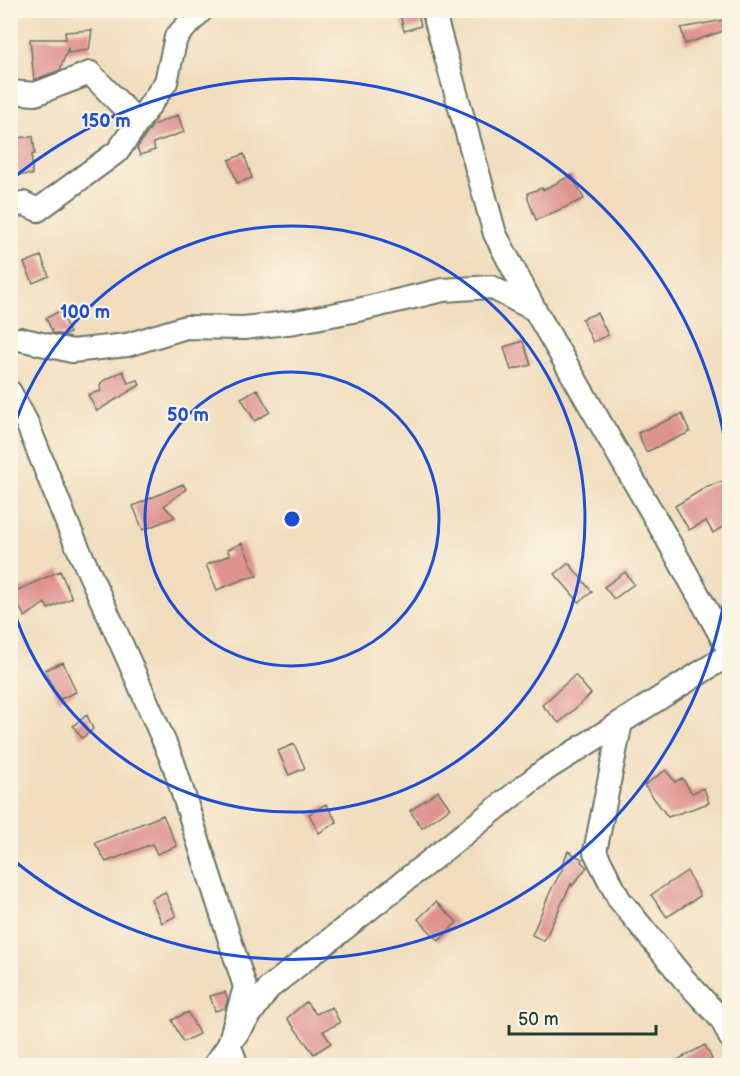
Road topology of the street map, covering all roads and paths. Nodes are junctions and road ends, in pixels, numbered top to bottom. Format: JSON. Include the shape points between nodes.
{"nodes":[{"id":1,"x":202,"y":10,"type":"edge"},
{"id":2,"x":433,"y":10,"type":"edge"},
{"id":3,"x":10,"y":92,"type":"edge"},
{"id":4,"x":138,"y":122,"type":"junction"},
{"id":5,"x":10,"y":208,"type":"edge"},
{"id":6,"x":536,"y":310,"type":"junction"},
{"id":7,"x":10,"y":341,"type":"edge"},
{"id":8,"x":10,"y":392,"type":"edge"},
{"id":9,"x":729,"y":653,"type":"edge"},
{"id":10,"x":621,"y":722,"type":"junction"},
{"id":11,"x":729,"y":1036,"type":"edge"},
{"id":12,"x":233,"y":1055,"type":"edge"},
{"id":13,"x":214,"y":1065,"type":"edge"}],
"edges":[{"from":1,"to":4,"type":"street","via":[[177,37],[166,82]]},
{"from":2,"to":6,"type":"street","via":[[495,234]]},
{"from":3,"to":4,"type":"street","via":[[35,94],[90,73]]},
{"from":4,"to":5,"type":"street","via":[[118,151],[38,210],[23,203]]},
{"from":6,"to":7,"type":"street","via":[[491,287],[472,288],[443,290],[295,322],[244,328],[186,327],[127,345],[72,351],[20,339]]},
{"from":6,"to":9,"type":"street"},
{"from":8,"to":12,"type":"street","via":[[27,423],[176,773],[245,987]]},
{"from":9,"to":10,"type":"street"},
{"from":10,"to":11,"type":"street","via":[[595,852],[619,899],[722,1020]]},
{"from":10,"to":12,"type":"street","via":[[545,770],[269,988]]},
{"from":12,"to":13,"type":"street"}]}
